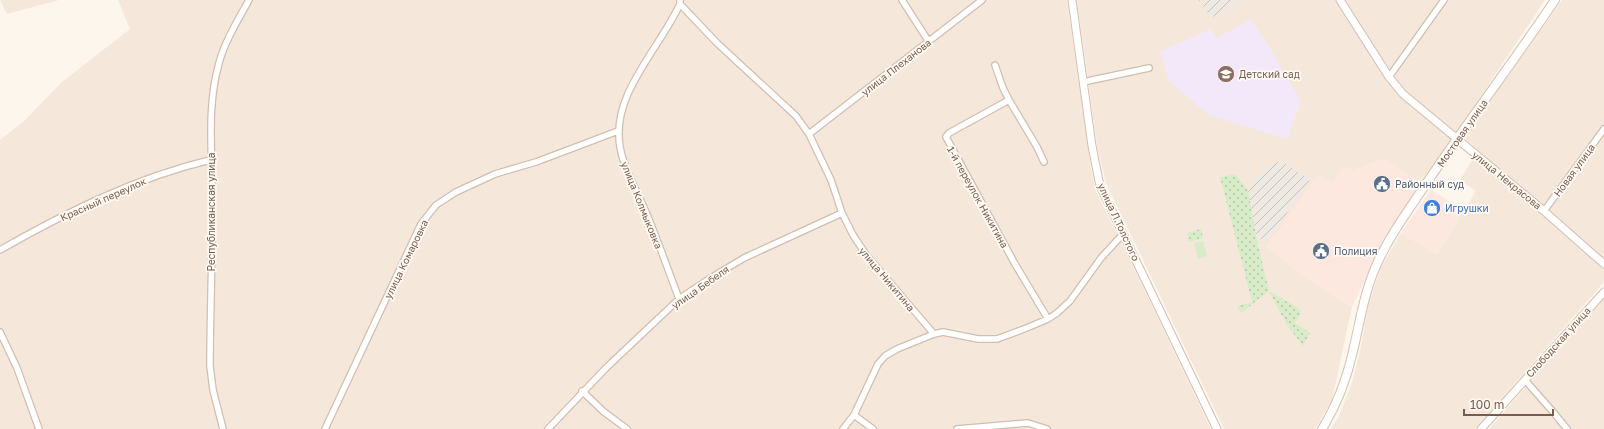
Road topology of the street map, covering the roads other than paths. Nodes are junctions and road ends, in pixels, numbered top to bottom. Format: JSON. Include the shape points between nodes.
{"nodes":[{"id":1,"x":249,"y":0,"type":"edge"},
{"id":2,"x":902,"y":0,"type":"edge"},
{"id":3,"x":982,"y":0,"type":"edge"},
{"id":4,"x":1072,"y":0,"type":"edge"},
{"id":5,"x":1340,"y":0,"type":"edge"},
{"id":6,"x":1444,"y":0,"type":"edge"},
{"id":7,"x":1555,"y":0,"type":"edge"},
{"id":8,"x":680,"y":2,"type":"edge"},
{"id":9,"x":928,"y":42,"type":"junction"},
{"id":10,"x":995,"y":65,"type":"dead end"},
{"id":11,"x":1149,"y":68,"type":"dead end"},
{"id":12,"x":1389,"y":77,"type":"junction"},
{"id":13,"x":1083,"y":82,"type":"junction"},
{"id":14,"x":1009,"y":100,"type":"junction"},
{"id":15,"x":1604,"y":129,"type":"edge"},
{"id":16,"x":618,"y":131,"type":"junction"},
{"id":17,"x":809,"y":134,"type":"junction"},
{"id":18,"x":1456,"y":139,"type":"junction"},
{"id":19,"x":210,"y":160,"type":"junction"},
{"id":20,"x":1044,"y":162,"type":"dead end"},
{"id":21,"x":1544,"y":211,"type":"junction"},
{"id":22,"x":842,"y":214,"type":"junction"},
{"id":23,"x":1123,"y":234,"type":"junction"},
{"id":24,"x":0,"y":250,"type":"edge"},
{"id":25,"x":1604,"y":264,"type":"edge"},
{"id":26,"x":1604,"y":292,"type":"edge"},
{"id":27,"x":680,"y":299,"type":"junction"},
{"id":28,"x":1048,"y":319,"type":"junction"},
{"id":29,"x":0,"y":332,"type":"edge"},
{"id":30,"x":934,"y":334,"type":"junction"},
{"id":31,"x":1524,"y":380,"type":"junction"},
{"id":32,"x":582,"y":391,"type":"junction"},
{"id":33,"x":854,"y":415,"type":"junction"},
{"id":34,"x":39,"y":429,"type":"edge"},
{"id":35,"x":223,"y":429,"type":"edge"},
{"id":36,"x":325,"y":429,"type":"edge"},
{"id":37,"x":548,"y":429,"type":"edge"},
{"id":38,"x":628,"y":429,"type":"edge"},
{"id":39,"x":842,"y":429,"type":"edge"},
{"id":40,"x":873,"y":429,"type":"edge"},
{"id":41,"x":957,"y":429,"type":"edge"},
{"id":42,"x":1047,"y":429,"type":"edge"},
{"id":43,"x":1217,"y":429,"type":"edge"},
{"id":44,"x":1322,"y":429,"type":"edge"},
{"id":45,"x":1481,"y":429,"type":"edge"},
{"id":46,"x":1567,"y":429,"type":"edge"}],
"edges":[{"from":1,"to":19,"type":"street","name":"Республиканская улица","via":[[227,41],[219,63],[210,124]]},
{"from":2,"to":9,"type":"street"},
{"from":3,"to":9,"type":"street","name":"улица Плеханова"},
{"from":4,"to":13,"type":"street","name":"улица Л.Толстого"},
{"from":5,"to":12,"type":"street","name":"улица Некрасова"},
{"from":6,"to":12,"type":"street"},
{"from":7,"to":18,"type":"main road","name":"Мостовая улица"},
{"from":8,"to":16,"type":"street","name":"улица Колмыковка","via":[[632,86]]},
{"from":8,"to":17,"type":"street","name":"улица Никитина","via":[[717,44],[796,116]]},
{"from":9,"to":17,"type":"street","name":"улица Плеханова"},
{"from":10,"to":14,"type":"street","via":[[1002,88]]},
{"from":11,"to":13,"type":"street"},
{"from":12,"to":18,"type":"street","name":"улица Некрасова","via":[[1403,94]]},
{"from":13,"to":23,"type":"street","name":"улица Л.Толстого","via":[[1100,186]]},
{"from":14,"to":20,"type":"street"},
{"from":14,"to":28,"type":"street","name":"1-й переулок Никитина","via":[[946,137]]},
{"from":15,"to":21,"type":"street","name":"Новая улица"},
{"from":16,"to":27,"type":"street","name":"улица Колмыковка","via":[[624,166],[647,215]]},
{"from":16,"to":36,"type":"street","name":"улица Комаровка","via":[[536,162],[495,174],[456,192],[436,205],[421,224]]},
{"from":17,"to":22,"type":"street","name":"улица Никитина","via":[[831,180]]},
{"from":18,"to":21,"type":"street","name":"улица Некрасова"},
{"from":18,"to":44,"type":"main road","name":"Мостовая улица","via":[[1406,214],[1376,266],[1366,293],[1345,379],[1337,402]]},
{"from":19,"to":24,"type":"street","name":"Красный переулок","via":[[148,178],[86,205]]},
{"from":19,"to":35,"type":"street","name":"Республиканская улица","via":[[210,366],[212,390]]},
{"from":21,"to":25,"type":"street","name":"улица Некрасова"},
{"from":22,"to":27,"type":"street","name":"улица Бебеля","via":[[744,258],[709,278]]},
{"from":22,"to":30,"type":"street","name":"улица Никитина","via":[[867,256]]},
{"from":23,"to":28,"type":"street","via":[[1101,258],[1070,301]]},
{"from":23,"to":43,"type":"street","name":"улица Л.Толстого"},
{"from":26,"to":31,"type":"street","name":"Слободская улица"},
{"from":27,"to":32,"type":"street","name":"улица Бебеля"},
{"from":28,"to":30,"type":"street","via":[[997,339],[978,339],[943,332]]},
{"from":29,"to":34,"type":"street","via":[[17,368]]},
{"from":30,"to":33,"type":"street","via":[[885,356],[878,364]]},
{"from":31,"to":45,"type":"street","name":"Слободская улица"},
{"from":31,"to":46,"type":"street"},
{"from":32,"to":37,"type":"street","name":"улица Бебеля"},
{"from":32,"to":38,"type":"street","via":[[604,412]]},
{"from":33,"to":39,"type":"street"},
{"from":33,"to":40,"type":"street"},
{"from":41,"to":42,"type":"street","via":[[1028,423]]}]}
